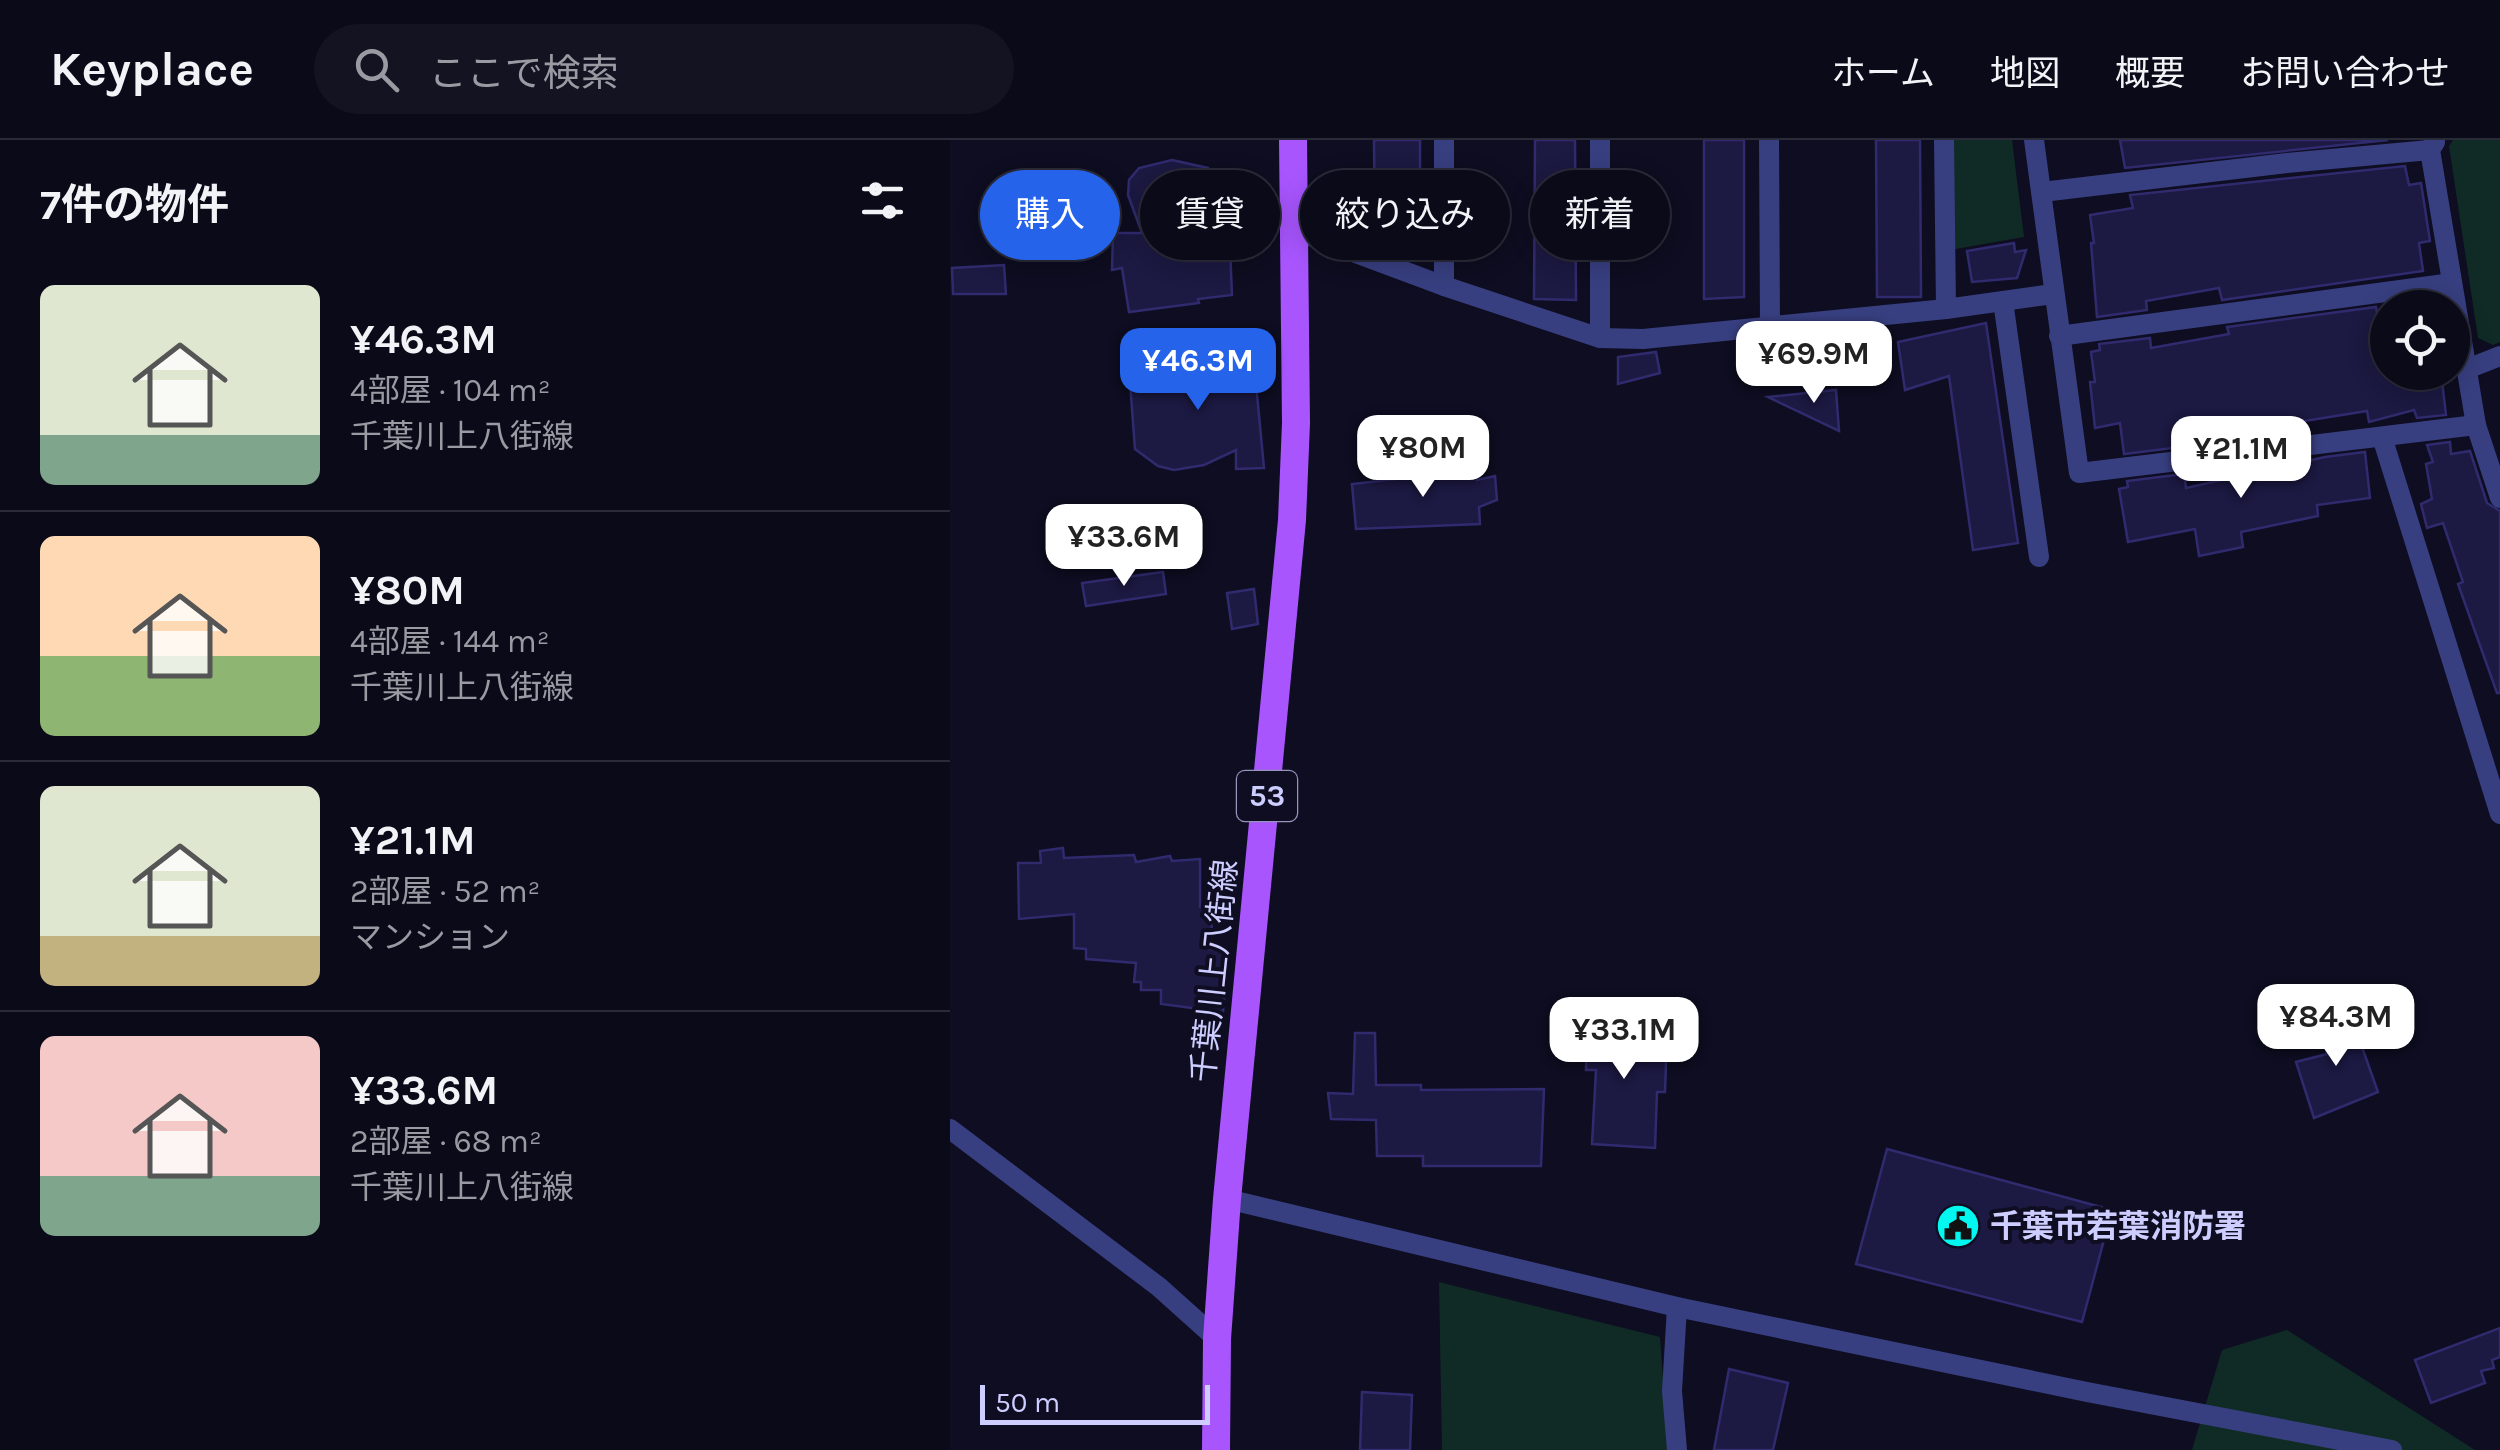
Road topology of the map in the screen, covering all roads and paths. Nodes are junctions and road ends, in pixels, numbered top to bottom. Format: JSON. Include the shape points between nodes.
{"nodes":[{"id":1,"x":1293,"y":140,"type":"edge"},
{"id":2,"x":1444,"y":140,"type":"edge"},
{"id":3,"x":1600,"y":140,"type":"edge"},
{"id":4,"x":1770,"y":140,"type":"edge"},
{"id":5,"x":1944,"y":140,"type":"edge"},
{"id":6,"x":2034,"y":140,"type":"edge"},
{"id":7,"x":2433,"y":145,"type":"edge"},
{"id":8,"x":2042,"y":192,"type":"junction"},
{"id":9,"x":1294,"y":230,"type":"junction"},
{"id":10,"x":2452,"y":283,"type":"junction"},
{"id":11,"x":1444,"y":286,"type":"junction"},
{"id":12,"x":2453,"y":290,"type":"edge"},
{"id":13,"x":2053,"y":294,"type":"junction"},
{"id":14,"x":2003,"y":301,"type":"junction"},
{"id":15,"x":1946,"y":309,"type":"junction"},
{"id":16,"x":1770,"y":324,"type":"junction"},
{"id":17,"x":2060,"y":336,"type":"junction"},
{"id":18,"x":1600,"y":338,"type":"junction"},
{"id":19,"x":2500,"y":356,"type":"edge"},
{"id":20,"x":2470,"y":367,"type":"edge"},
{"id":21,"x":2470,"y":387,"type":"edge"},
{"id":22,"x":2476,"y":425,"type":"junction"},
{"id":23,"x":2382,"y":437,"type":"junction"},
{"id":24,"x":2500,"y":498,"type":"edge"},
{"id":25,"x":2039,"y":557,"type":"dead end"},
{"id":26,"x":2500,"y":814,"type":"edge"},
{"id":27,"x":950,"y":1129,"type":"edge"},
{"id":28,"x":1227,"y":1199,"type":"junction"},
{"id":29,"x":1677,"y":1306,"type":"junction"},
{"id":30,"x":1217,"y":1339,"type":"junction"},
{"id":31,"x":1216,"y":1450,"type":"edge"},
{"id":32,"x":1677,"y":1450,"type":"edge"},
{"id":33,"x":2392,"y":1450,"type":"edge"}],
"edges":[{"from":1,"to":9,"type":"main road","name":"千葉川上八街線","number":"53"},
{"from":2,"to":11,"type":"street"},
{"from":3,"to":18,"type":"street"},
{"from":4,"to":16,"type":"street"},
{"from":5,"to":15,"type":"street"},
{"from":6,"to":8,"type":"street"},
{"from":7,"to":8,"type":"street"},
{"from":7,"to":10,"type":"street"},
{"from":8,"to":13,"type":"street"},
{"from":9,"to":11,"type":"street"},
{"from":9,"to":28,"type":"main road","name":"千葉川上八街線","number":"53","via":[[1292,520]]},
{"from":10,"to":12,"type":"street"},
{"from":10,"to":17,"type":"street"},
{"from":11,"to":18,"type":"street"},
{"from":13,"to":14,"type":"street"},
{"from":13,"to":17,"type":"street"},
{"from":14,"to":15,"type":"street"},
{"from":14,"to":25,"type":"street"},
{"from":15,"to":16,"type":"street"},
{"from":16,"to":18,"type":"street"},
{"from":17,"to":23,"type":"street","via":[[2079,473]]},
{"from":19,"to":20,"type":"street"},
{"from":21,"to":22,"type":"street"},
{"from":22,"to":23,"type":"street"},
{"from":22,"to":24,"type":"street"},
{"from":23,"to":26,"type":"street"},
{"from":27,"to":30,"type":"street","via":[[1159,1287]]},
{"from":28,"to":29,"type":"street"},
{"from":28,"to":30,"type":"main road","name":"千葉川上八街線","number":"53"},
{"from":29,"to":32,"type":"street"},
{"from":29,"to":33,"type":"street"},
{"from":30,"to":31,"type":"main road","name":"千葉川上八街線","number":"53"}]}
